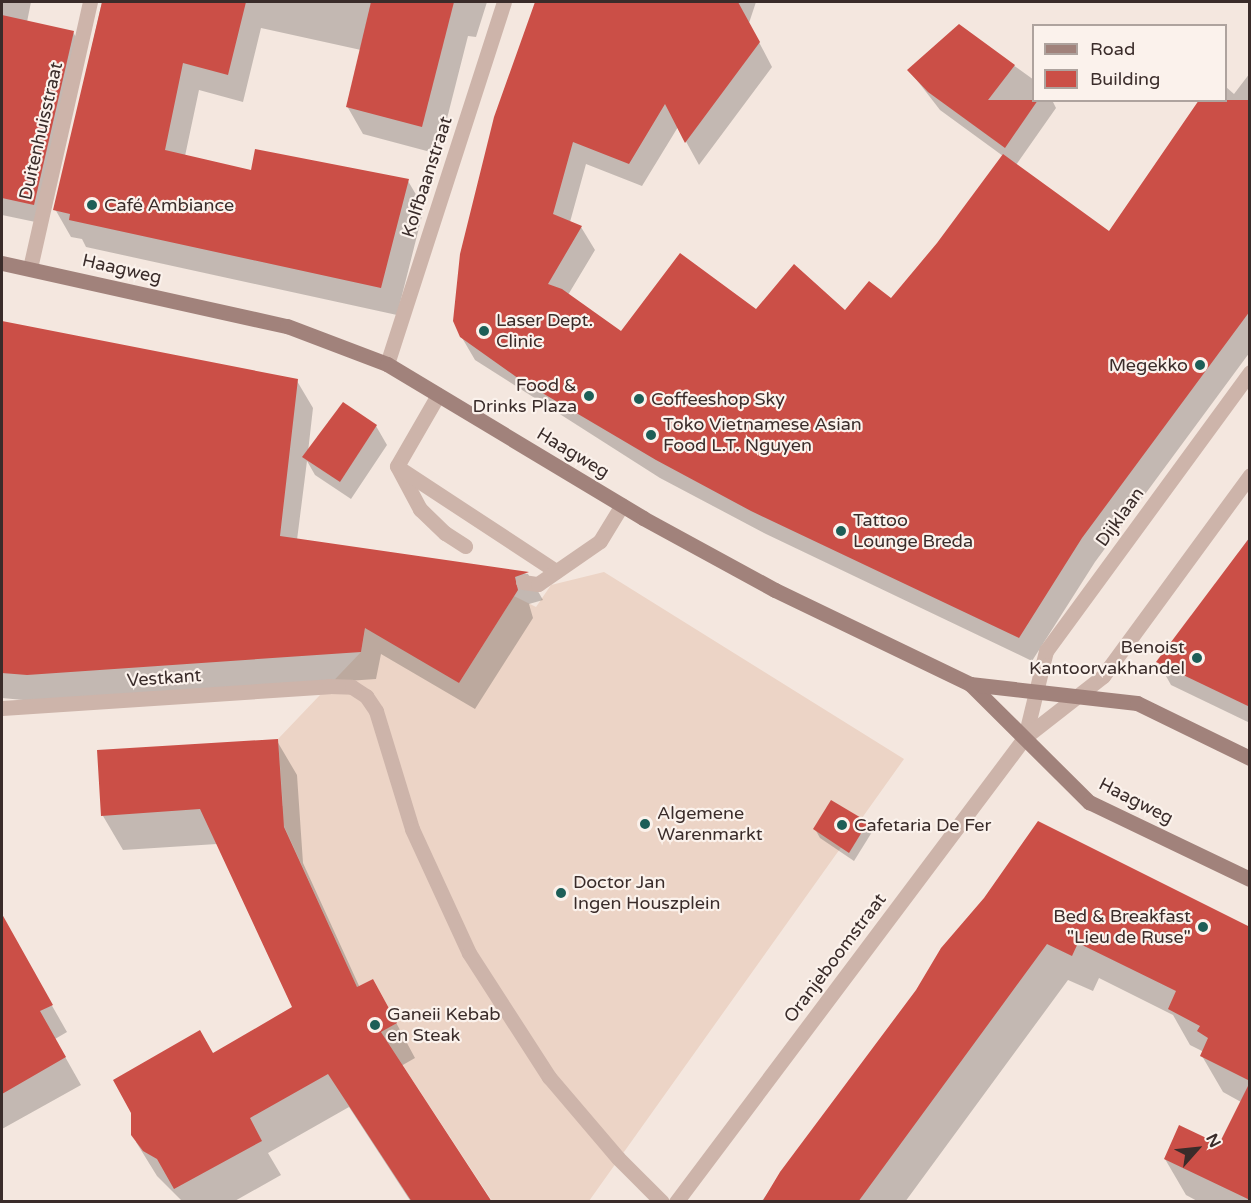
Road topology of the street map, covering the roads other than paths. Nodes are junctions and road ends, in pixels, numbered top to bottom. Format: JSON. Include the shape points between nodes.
{"nodes":[{"id":1,"x":90,"y":2,"type":"edge"},
{"id":2,"x":504,"y":2,"type":"edge"},
{"id":3,"x":2,"y":263,"type":"edge"},
{"id":4,"x":30,"y":268,"type":"junction"},
{"id":5,"x":387,"y":364,"type":"junction"},
{"id":6,"x":1250,"y":372,"type":"edge"},
{"id":7,"x":438,"y":394,"type":"junction"},
{"id":8,"x":397,"y":466,"type":"junction"},
{"id":9,"x":1250,"y":475,"type":"edge"},
{"id":10,"x":622,"y":505,"type":"junction"},
{"id":11,"x":465,"y":546,"type":"dead end"},
{"id":12,"x":556,"y":571,"type":"junction"},
{"id":13,"x":523,"y":582,"type":"dead end"},
{"id":14,"x":970,"y":684,"type":"junction"},
{"id":15,"x":1036,"y":692,"type":"junction"},
{"id":16,"x":1078,"y":696,"type":"junction"},
{"id":17,"x":2,"y":708,"type":"edge"},
{"id":18,"x":1025,"y":737,"type":"junction"},
{"id":19,"x":1250,"y":758,"type":"edge"},
{"id":20,"x":1250,"y":879,"type":"edge"},
{"id":21,"x":662,"y":1202,"type":"edge"},
{"id":22,"x":676,"y":1202,"type":"edge"}],
"edges":[{"from":1,"to":4,"type":"street","name":"Duitenhuisstraat"},
{"from":2,"to":5,"type":"street","name":"Kolfbaanstraat"},
{"from":3,"to":4,"type":"main road","name":"Haagweg"},
{"from":4,"to":5,"type":"main road","name":"Haagweg","via":[[287,326]]},
{"from":5,"to":7,"type":"main road","name":"Haagweg"},
{"from":6,"to":15,"type":"street","name":"Dijklaan","via":[[1046,651]]},
{"from":7,"to":8,"type":"street"},
{"from":7,"to":10,"type":"main road","name":"Haagweg"},
{"from":8,"to":11,"type":"street","via":[[420,509]]},
{"from":8,"to":12,"type":"street"},
{"from":9,"to":16,"type":"street","via":[[1103,676]]},
{"from":10,"to":12,"type":"street","via":[[600,541]]},
{"from":10,"to":14,"type":"main road","name":"Haagweg","via":[[775,590]]},
{"from":12,"to":13,"type":"street","via":[[538,584]]},
{"from":14,"to":15,"type":"main road","name":"Haagweg"},
{"from":14,"to":18,"type":"main road","name":"Haagweg"},
{"from":15,"to":16,"type":"main road","name":"Haagweg"},
{"from":15,"to":18,"type":"street","name":"Dijklaan"},
{"from":16,"to":18,"type":"street"},
{"from":16,"to":19,"type":"main road","name":"Haagweg","via":[[1137,703]]},
{"from":17,"to":21,"type":"street","name":"Vestkant","via":[[329,686],[352,687],[366,696],[376,711],[412,829],[469,953],[549,1077],[618,1158]]},
{"from":18,"to":20,"type":"main road","name":"Haagweg","via":[[1089,802]]},
{"from":18,"to":22,"type":"street","name":"Oranjeboomstraat"}]}
